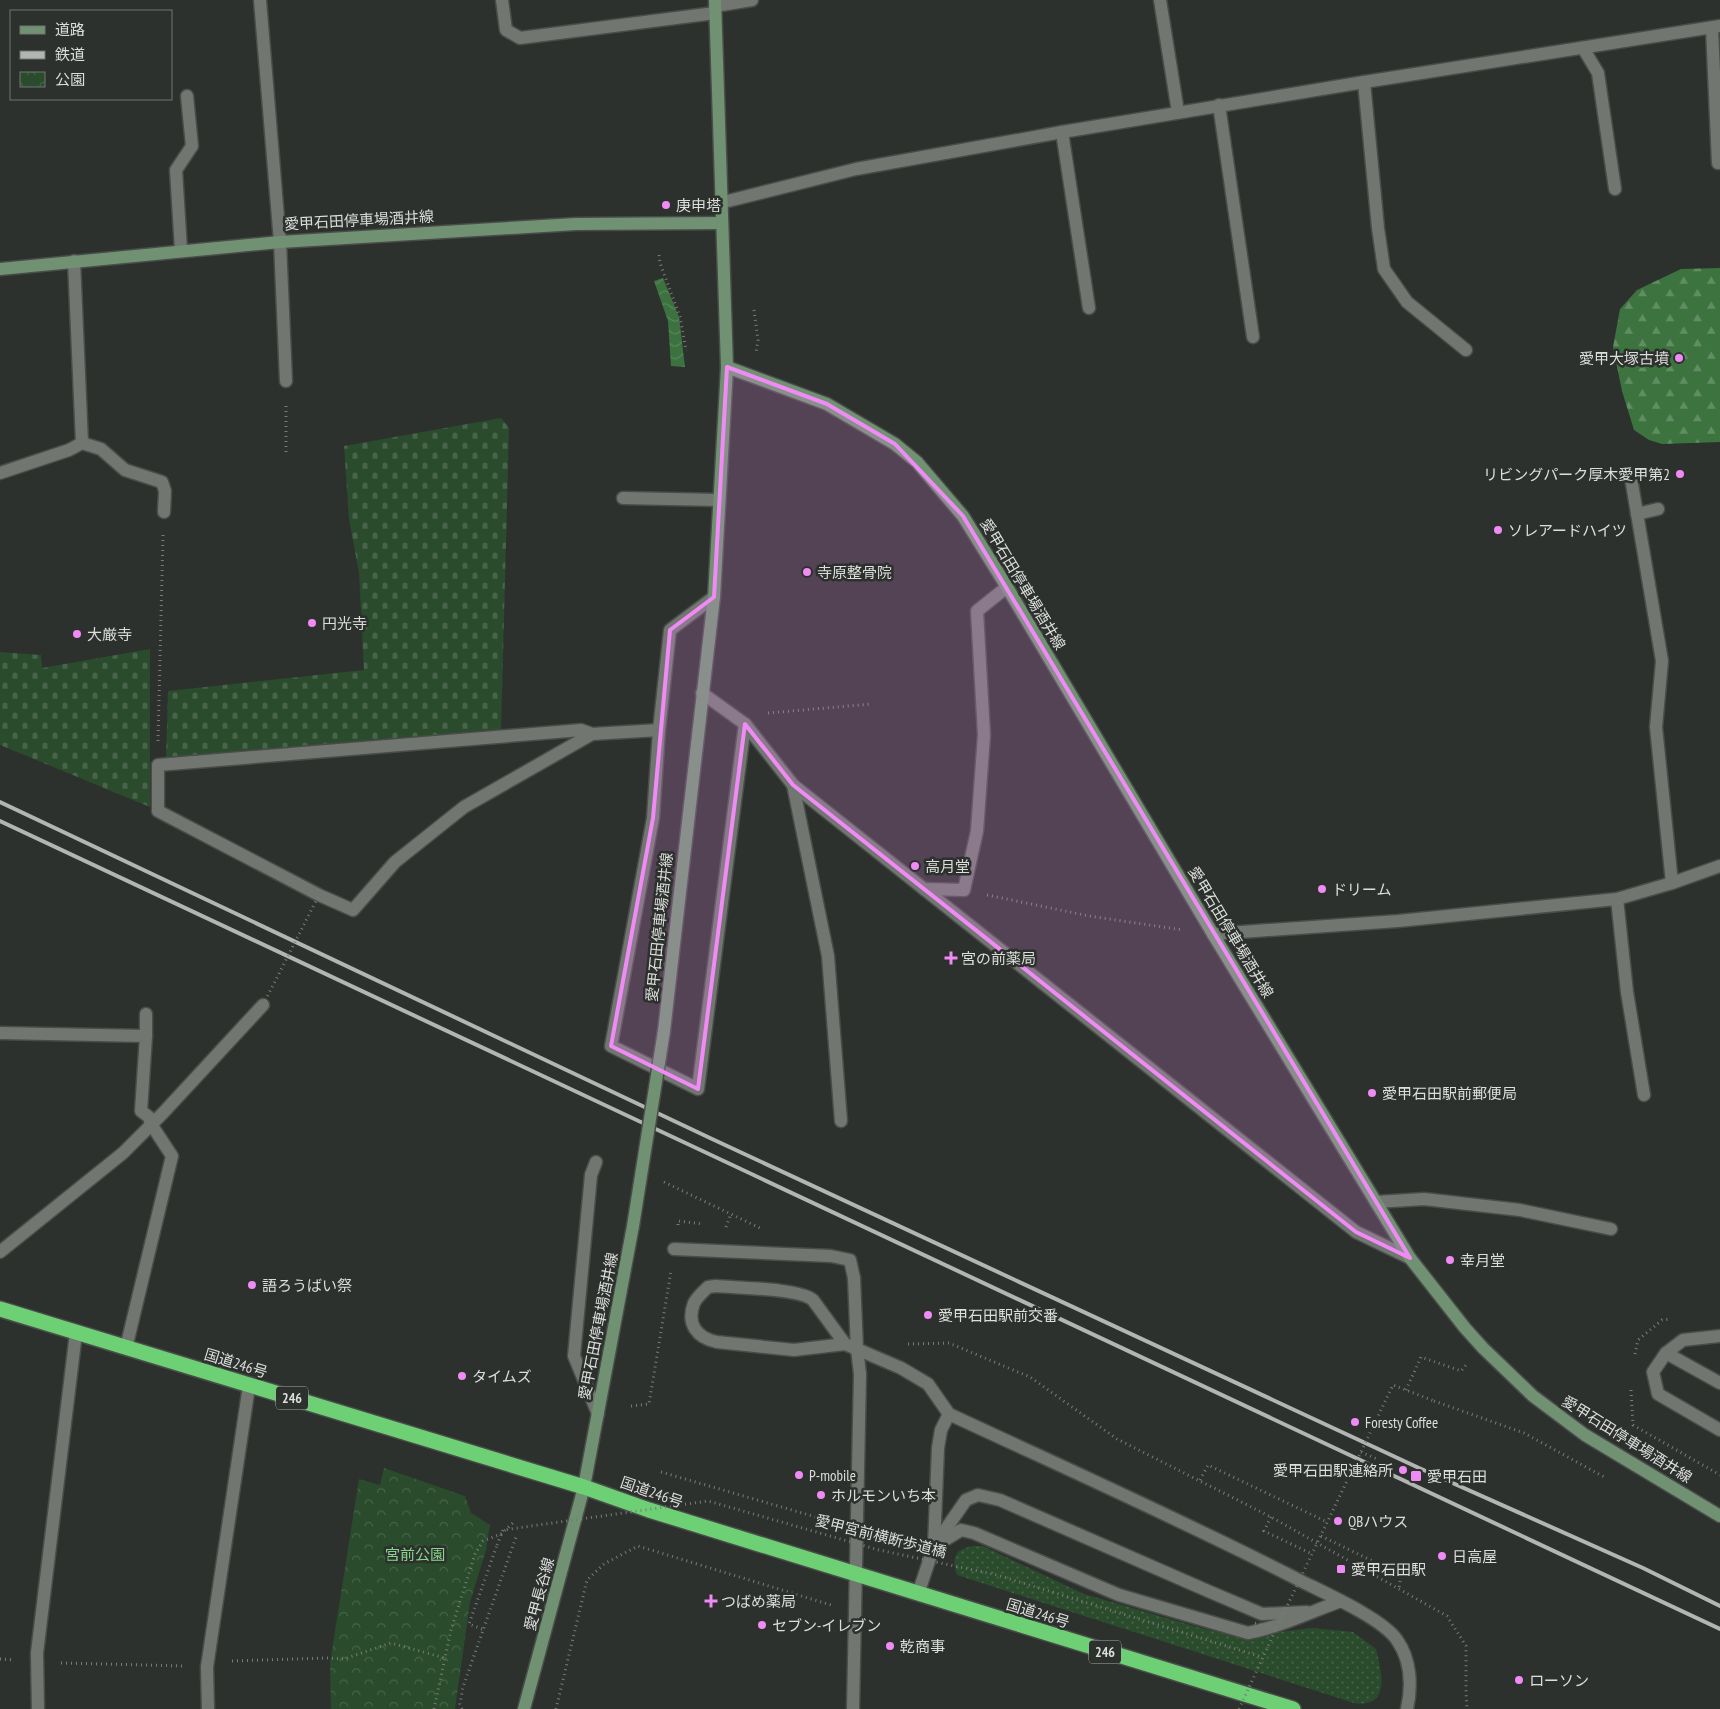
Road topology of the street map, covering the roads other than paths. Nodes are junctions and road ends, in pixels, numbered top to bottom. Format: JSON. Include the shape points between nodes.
{"nodes":[{"id":1,"x":260,"y":0,"type":"edge"},
{"id":2,"x":502,"y":0,"type":"edge"},
{"id":3,"x":752,"y":0,"type":"edge"},
{"id":4,"x":1160,"y":0,"type":"edge"},
{"id":5,"x":715,"y":6,"type":"edge"},
{"id":6,"x":1716,"y":27,"type":"edge"},
{"id":7,"x":1583,"y":48,"type":"junction"},
{"id":8,"x":1364,"y":82,"type":"junction"},
{"id":9,"x":187,"y":96,"type":"dead end"},
{"id":10,"x":1219,"y":105,"type":"junction"},
{"id":11,"x":1178,"y":112,"type":"junction"},
{"id":12,"x":1062,"y":132,"type":"junction"},
{"id":13,"x":1718,"y":163,"type":"dead end"},
{"id":14,"x":1616,"y":189,"type":"dead end"},
{"id":15,"x":720,"y":203,"type":"junction"},
{"id":16,"x":721,"y":223,"type":"junction"},
{"id":17,"x":280,"y":242,"type":"junction"},
{"id":18,"x":181,"y":250,"type":"junction"},
{"id":19,"x":74,"y":261,"type":"junction"},
{"id":20,"x":0,"y":269,"type":"edge"},
{"id":21,"x":1089,"y":308,"type":"dead end"},
{"id":22,"x":1254,"y":337,"type":"dead end"},
{"id":23,"x":1466,"y":350,"type":"dead end"},
{"id":24,"x":726,"y":367,"type":"junction"},
{"id":25,"x":286,"y":381,"type":"road end"},
{"id":26,"x":82,"y":443,"type":"junction"},
{"id":27,"x":0,"y":473,"type":"edge"},
{"id":28,"x":1631,"y":478,"type":"dead end"},
{"id":29,"x":623,"y":498,"type":"dead end"},
{"id":30,"x":718,"y":500,"type":"junction"},
{"id":31,"x":1658,"y":509,"type":"dead end"},
{"id":32,"x":164,"y":512,"type":"road end"},
{"id":33,"x":1637,"y":514,"type":"junction"},
{"id":34,"x":1007,"y":587,"type":"junction"},
{"id":35,"x":714,"y":597,"type":"junction"},
{"id":36,"x":702,"y":693,"type":"junction"},
{"id":37,"x":743,"y":723,"type":"junction"},
{"id":38,"x":659,"y":730,"type":"junction"},
{"id":39,"x":592,"y":734,"type":"junction"},
{"id":40,"x":793,"y":785,"type":"junction"},
{"id":41,"x":1720,"y":866,"type":"edge"},
{"id":42,"x":1672,"y":883,"type":"junction"},
{"id":43,"x":924,"y":888,"type":"junction"},
{"id":44,"x":1617,"y":899,"type":"junction"},
{"id":45,"x":1213,"y":934,"type":"junction"},
{"id":46,"x":263,"y":1005,"type":"road end"},
{"id":47,"x":146,"y":1014,"type":"dead end"},
{"id":48,"x":0,"y":1033,"type":"edge"},
{"id":49,"x":146,"y":1036,"type":"junction"},
{"id":50,"x":1644,"y":1095,"type":"dead end"},
{"id":51,"x":841,"y":1121,"type":"dead end"},
{"id":52,"x":151,"y":1124,"type":"junction"},
{"id":53,"x":596,"y":1162,"type":"dead end"},
{"id":54,"x":1376,"y":1202,"type":"junction"},
{"id":55,"x":1611,"y":1229,"type":"dead end"},
{"id":56,"x":674,"y":1249,"type":"road end"},
{"id":57,"x":0,"y":1252,"type":"edge"},
{"id":58,"x":1410,"y":1258,"type":"junction"},
{"id":59,"x":0,"y":1309,"type":"edge"},
{"id":60,"x":76,"y":1333,"type":"junction"},
{"id":61,"x":1720,"y":1336,"type":"edge"},
{"id":62,"x":845,"y":1344,"type":"junction"},
{"id":63,"x":126,"y":1348,"type":"junction"},
{"id":64,"x":857,"y":1349,"type":"junction"},
{"id":65,"x":1666,"y":1353,"type":"junction"},
{"id":66,"x":1720,"y":1383,"type":"edge"},
{"id":67,"x":249,"y":1386,"type":"junction"},
{"id":68,"x":598,"y":1414,"type":"junction"},
{"id":69,"x":950,"y":1414,"type":"junction"},
{"id":70,"x":1720,"y":1430,"type":"edge"},
{"id":71,"x":584,"y":1487,"type":"junction"},
{"id":72,"x":1720,"y":1516,"type":"edge"},
{"id":73,"x":934,"y":1546,"type":"junction"},
{"id":74,"x":857,"y":1574,"type":"junction"},
{"id":75,"x":918,"y":1594,"type":"junction"},
{"id":76,"x":1341,"y":1601,"type":"junction"},
{"id":77,"x":1307,"y":1612,"type":"junction"},
{"id":78,"x":38,"y":1709,"type":"edge"},
{"id":79,"x":208,"y":1709,"type":"edge"},
{"id":80,"x":524,"y":1709,"type":"edge"},
{"id":81,"x":853,"y":1709,"type":"edge"},
{"id":82,"x":1293,"y":1709,"type":"edge"},
{"id":83,"x":1407,"y":1709,"type":"edge"}],
"edges":[{"from":1,"to":17,"type":"street"},
{"from":2,"to":5,"type":"street","via":[[506,30],[520,38]]},
{"from":3,"to":5,"type":"street"},
{"from":4,"to":11,"type":"street"},
{"from":5,"to":15,"type":"main road","name":"愛甲石田停車場酒井線"},
{"from":6,"to":7,"type":"street"},
{"from":6,"to":13,"type":"street"},
{"from":7,"to":8,"type":"street"},
{"from":7,"to":14,"type":"street","via":[[1598,73]]},
{"from":8,"to":10,"type":"street"},
{"from":8,"to":23,"type":"street","via":[[1384,269],[1408,302]]},
{"from":9,"to":18,"type":"street","via":[[192,146],[176,170]]},
{"from":10,"to":11,"type":"street"},
{"from":10,"to":22,"type":"street"},
{"from":11,"to":12,"type":"street"},
{"from":12,"to":15,"type":"street","via":[[856,169]]},
{"from":12,"to":21,"type":"street"},
{"from":15,"to":16,"type":"main road","name":"愛甲石田停車場酒井線"},
{"from":16,"to":17,"type":"main road","name":"愛甲石田停車場酒井線","via":[[576,224]]},
{"from":16,"to":24,"type":"main road","name":"愛甲石田停車場酒井線"},
{"from":17,"to":18,"type":"main road","name":"愛甲石田停車場酒井線"},
{"from":17,"to":25,"type":"street"},
{"from":18,"to":19,"type":"main road","name":"愛甲石田停車場酒井線"},
{"from":19,"to":20,"type":"main road","name":"愛甲石田停車場酒井線"},
{"from":19,"to":26,"type":"street"},
{"from":24,"to":30,"type":"main road","name":"愛甲石田停車場酒井線"},
{"from":24,"to":34,"type":"main road","name":"愛甲石田停車場酒井線","via":[[827,404],[895,444],[916,462],[963,516]]},
{"from":26,"to":27,"type":"street"},
{"from":26,"to":32,"type":"street","via":[[101,449],[125,470],[162,482],[166,491]]},
{"from":28,"to":33,"type":"street"},
{"from":29,"to":30,"type":"street"},
{"from":30,"to":35,"type":"main road","name":"愛甲石田停車場酒井線"},
{"from":31,"to":33,"type":"street"},
{"from":33,"to":42,"type":"street","via":[[1662,661],[1656,727]]},
{"from":34,"to":43,"type":"street","via":[[977,611],[984,735],[977,831],[964,890]]},
{"from":34,"to":45,"type":"main road","name":"愛甲石田停車場酒井線"},
{"from":35,"to":36,"type":"main road","name":"愛甲石田停車場酒井線"},
{"from":35,"to":38,"type":"street","via":[[670,630]]},
{"from":36,"to":37,"type":"street"},
{"from":36,"to":68,"type":"main road","name":"愛甲石田停車場酒井線","bridge":true,"via":[[664,1030],[634,1226]]},
{"from":37,"to":38,"type":"street","via":[[698,1089],[611,1046],[653,818]]},
{"from":37,"to":40,"type":"street"},
{"from":38,"to":39,"type":"street"},
{"from":39,"to":39,"type":"street","via":[[464,808],[395,862],[353,910],[158,811],[158,765],[581,730]]},
{"from":40,"to":43,"type":"street"},
{"from":40,"to":51,"type":"street","via":[[828,956]]},
{"from":41,"to":42,"type":"street"},
{"from":42,"to":44,"type":"street"},
{"from":43,"to":58,"type":"street","via":[[1356,1232]]},
{"from":44,"to":45,"type":"street","via":[[1398,921]]},
{"from":44,"to":50,"type":"street","via":[[1627,992]]},
{"from":45,"to":54,"type":"main road","name":"愛甲石田停車場酒井線"},
{"from":46,"to":52,"type":"street"},
{"from":47,"to":49,"type":"street"},
{"from":48,"to":49,"type":"street"},
{"from":49,"to":52,"type":"street","via":[[141,1112],[149,1117]]},
{"from":52,"to":57,"type":"street","via":[[123,1153]]},
{"from":52,"to":63,"type":"street","via":[[172,1156]]},
{"from":53,"to":68,"type":"street","via":[[591,1175],[574,1356]]},
{"from":54,"to":55,"type":"street","via":[[1424,1199],[1520,1210]]},
{"from":54,"to":58,"type":"main road","name":"愛甲石田停車場酒井線"},
{"from":56,"to":64,"type":"street","via":[[831,1256],[850,1260],[854,1278]]},
{"from":58,"to":72,"type":"main road","name":"愛甲石田停車場酒井線","via":[[1465,1328],[1533,1396],[1578,1431]]},
{"from":59,"to":60,"type":"highway","name":"国道246号","number":"246"},
{"from":60,"to":63,"type":"highway","name":"国道246号","number":"246"},
{"from":60,"to":78,"type":"street","via":[[37,1662]]},
{"from":61,"to":65,"type":"street","via":[[1683,1340]]},
{"from":62,"to":62,"type":"street","via":[[794,1350],[706,1340],[694,1327],[694,1303],[708,1287],[716,1286],[808,1296]]},
{"from":62,"to":64,"type":"street"},
{"from":63,"to":67,"type":"highway","name":"国道246号","number":"246"},
{"from":64,"to":69,"type":"street","via":[[928,1384]]},
{"from":64,"to":74,"type":"street","via":[[860,1374]]},
{"from":65,"to":66,"type":"street"},
{"from":65,"to":70,"type":"street","via":[[1653,1372],[1658,1394]]},
{"from":67,"to":71,"type":"highway","name":"国道246号","number":"246"},
{"from":67,"to":79,"type":"street","via":[[207,1667]]},
{"from":68,"to":71,"type":"main road","name":"愛甲石田停車場酒井線"},
{"from":69,"to":73,"type":"street","via":[[941,1430],[938,1448]]},
{"from":69,"to":76,"type":"street","via":[[1223,1541]]},
{"from":71,"to":74,"type":"highway","name":"国道246号","number":"246"},
{"from":71,"to":80,"type":"main road","name":"愛甲長谷線"},
{"from":73,"to":75,"type":"street"},
{"from":73,"to":77,"type":"street","via":[[961,1530],[974,1533],[1119,1595],[1248,1633],[1267,1630]]},
{"from":73,"to":77,"type":"street","via":[[966,1500],[978,1495],[1000,1500],[1262,1614]]},
{"from":74,"to":75,"type":"highway","name":"国道246号","number":"246"},
{"from":74,"to":81,"type":"street"},
{"from":75,"to":82,"type":"highway","name":"国道246号","number":"246"},
{"from":76,"to":77,"type":"street"},
{"from":76,"to":83,"type":"street","via":[[1387,1628],[1397,1640],[1410,1676]]}]}
